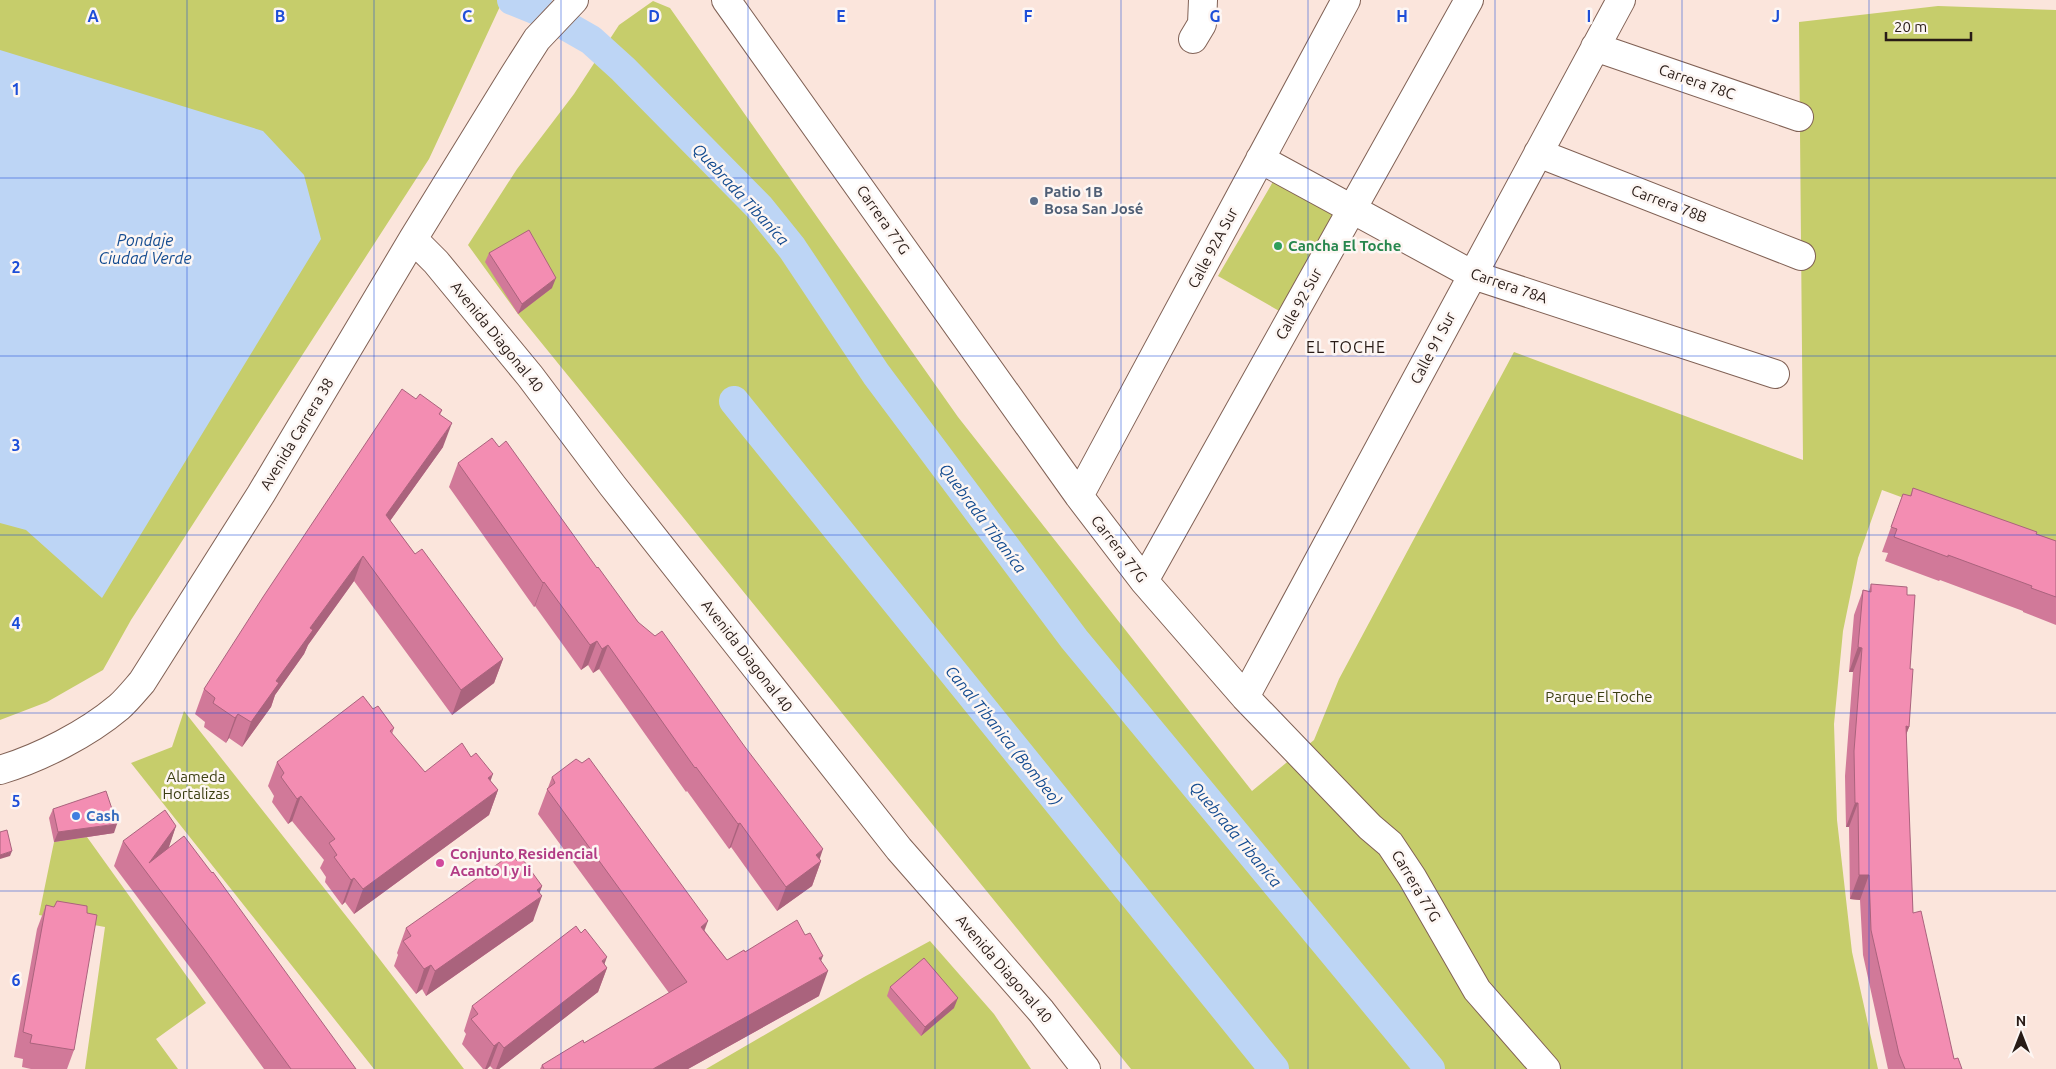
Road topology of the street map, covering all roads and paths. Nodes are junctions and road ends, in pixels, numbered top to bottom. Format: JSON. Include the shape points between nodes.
{"nodes":[{"id":1,"x":726,"y":0,"type":"edge"},
{"id":2,"x":1203,"y":0,"type":"edge"},
{"id":3,"x":1346,"y":0,"type":"edge"},
{"id":4,"x":1469,"y":0,"type":"edge"},
{"id":5,"x":1621,"y":0,"type":"edge"},
{"id":6,"x":570,"y":4,"type":"edge"},
{"id":7,"x":1193,"y":39,"type":"dead end"},
{"id":8,"x":1595,"y":47,"type":"junction"},
{"id":9,"x":1799,"y":117,"type":"dead end"},
{"id":10,"x":1538,"y":153,"type":"junction"},
{"id":11,"x":1260,"y":159,"type":"junction"},
{"id":12,"x":1351,"y":210,"type":"junction"},
{"id":13,"x":413,"y":239,"type":"junction"},
{"id":14,"x":1801,"y":256,"type":"dead end"},
{"id":15,"x":1473,"y":274,"type":"junction"},
{"id":16,"x":1775,"y":374,"type":"dead end"},
{"id":17,"x":1079,"y":496,"type":"junction"},
{"id":18,"x":1144,"y":581,"type":"junction"},
{"id":19,"x":1245,"y":697,"type":"junction"},
{"id":20,"x":0,"y":770,"type":"edge"},
{"id":21,"x":1086,"y":1069,"type":"edge"},
{"id":22,"x":1546,"y":1069,"type":"edge"}],
"edges":[{"from":1,"to":17,"type":"street","name":"Carrera 77G"},
{"from":2,"to":7,"type":"street","via":[[1202,24]]},
{"from":3,"to":11,"type":"street","name":"Calle 92A Sur"},
{"from":4,"to":12,"type":"street","name":"Calle 92 Sur"},
{"from":5,"to":8,"type":"street","name":"Calle 91 Sur"},
{"from":6,"to":13,"type":"street","name":"Avenida Carrera 38","via":[[538,39]]},
{"from":8,"to":9,"type":"street","name":"Carrera 78C"},
{"from":8,"to":10,"type":"street","name":"Calle 91 Sur"},
{"from":10,"to":14,"type":"street","name":"Carrera 78B"},
{"from":10,"to":15,"type":"street","name":"Calle 91 Sur"},
{"from":11,"to":12,"type":"street","name":"Carrera 78A"},
{"from":11,"to":17,"type":"street","name":"Calle 92A Sur"},
{"from":12,"to":15,"type":"street","name":"Carrera 78A"},
{"from":12,"to":18,"type":"street","name":"Calle 92 Sur"},
{"from":13,"to":20,"type":"street","name":"Avenida Carrera 38","via":[[261,494],[142,682],[120,706],[97,724],[65,742]]},
{"from":13,"to":21,"type":"street","name":"Avenida Diagonal 40","via":[[436,262],[530,376],[899,849],[1041,1012]]},
{"from":15,"to":16,"type":"street","name":"Carrera 78A"},
{"from":15,"to":19,"type":"street","name":"Calle 91 Sur"},
{"from":17,"to":18,"type":"street","name":"Carrera 77G"},
{"from":18,"to":19,"type":"street","name":"Carrera 77G"},
{"from":19,"to":22,"type":"street","name":"Carrera 77G","via":[[1390,844],[1477,990]]}]}
